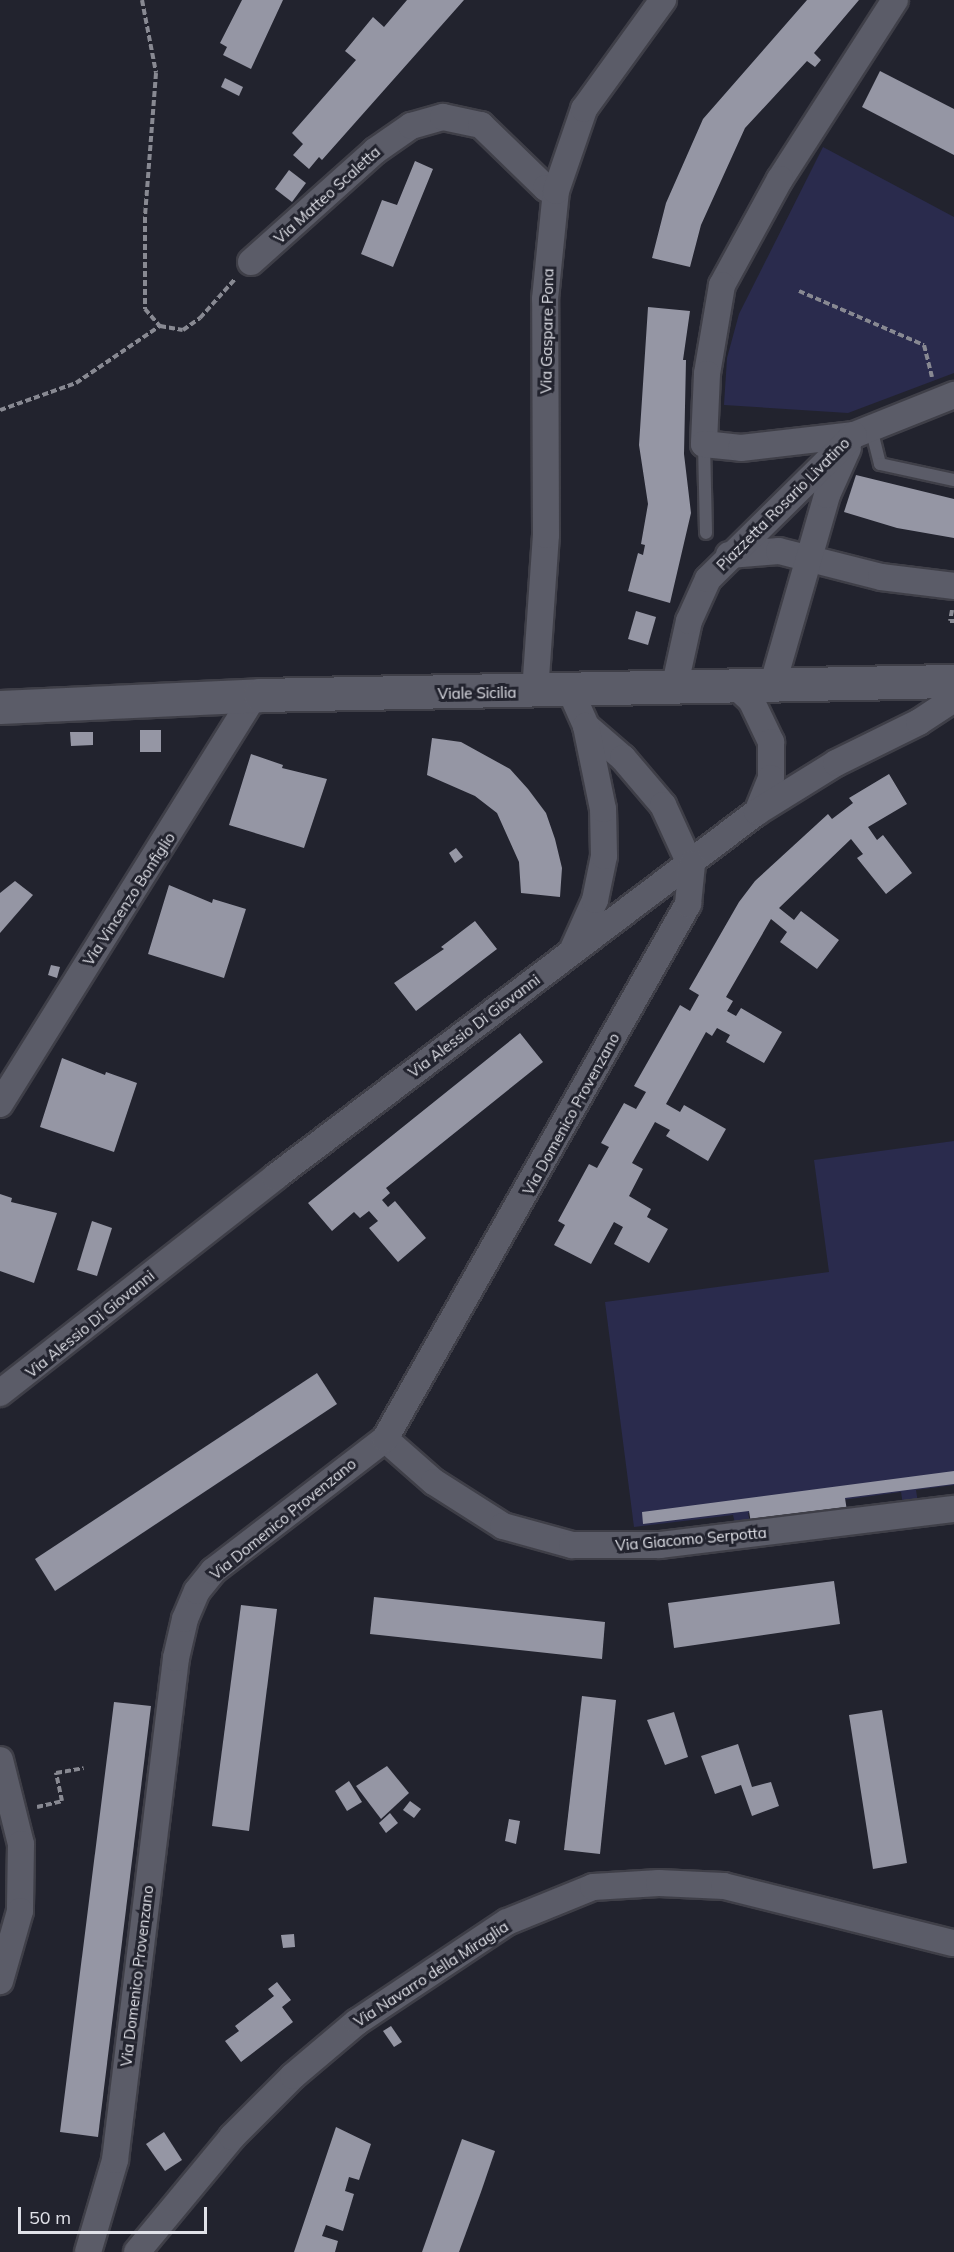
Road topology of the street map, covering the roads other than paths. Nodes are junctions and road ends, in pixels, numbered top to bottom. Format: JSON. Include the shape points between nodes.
{"nodes":[{"id":1,"x":663,"y":0,"type":"edge"},
{"id":2,"x":895,"y":0,"type":"edge"},
{"id":3,"x":556,"y":191,"type":"junction"},
{"id":4,"x":250,"y":262,"type":"road end"},
{"id":5,"x":948,"y":397,"type":"edge"},
{"id":6,"x":862,"y":431,"type":"junction"},
{"id":7,"x":704,"y":444,"type":"junction"},
{"id":8,"x":954,"y":480,"type":"edge"},
{"id":9,"x":706,"y":533,"type":"dead end"},
{"id":10,"x":729,"y":555,"type":"junction"},
{"id":11,"x":809,"y":558,"type":"junction"},
{"id":12,"x":954,"y":586,"type":"edge"},
{"id":13,"x":954,"y":681,"type":"edge"},
{"id":14,"x":725,"y":687,"type":"junction"},
{"id":15,"x":772,"y":687,"type":"junction"},
{"id":16,"x":674,"y":689,"type":"junction"},
{"id":17,"x":535,"y":692,"type":"junction"},
{"id":18,"x":571,"y":692,"type":"junction"},
{"id":19,"x":260,"y":696,"type":"junction"},
{"id":20,"x":954,"y":699,"type":"edge"},
{"id":21,"x":0,"y":707,"type":"edge"},
{"id":22,"x":586,"y":726,"type":"junction"},
{"id":23,"x":757,"y":812,"type":"junction"},
{"id":24,"x":689,"y":858,"type":"junction"},
{"id":25,"x":572,"y":952,"type":"junction"},
{"id":26,"x":0,"y":1104,"type":"edge"},
{"id":27,"x":7,"y":1389,"type":"edge"},
{"id":28,"x":0,"y":1412,"type":"edge"},
{"id":29,"x":386,"y":1439,"type":"junction"},
{"id":30,"x":954,"y":1509,"type":"edge"},
{"id":31,"x":0,"y":1760,"type":"edge"},
{"id":32,"x":0,"y":1933,"type":"edge"},
{"id":33,"x":953,"y":1943,"type":"edge"},
{"id":34,"x":4,"y":1970,"type":"edge"},
{"id":35,"x":88,"y":2252,"type":"edge"},
{"id":36,"x":137,"y":2252,"type":"edge"}],
"edges":[{"from":1,"to":3,"type":"street","name":"Via Gaspare Pona","via":[[584,109]]},
{"from":2,"to":7,"type":"street","via":[[832,94],[722,285],[707,374]]},
{"from":3,"to":4,"type":"street","name":"Via Matteo Scaletta","via":[[546,188],[481,125],[443,117],[411,126],[375,151]]},
{"from":3,"to":17,"type":"street","name":"Via Gaspare Pona","via":[[545,299],[546,535]]},
{"from":5,"to":6,"type":"street"},
{"from":6,"to":7,"type":"street","via":[[751,448]]},
{"from":6,"to":8,"type":"lane","via":[[880,464]]},
{"from":6,"to":10,"type":"street","name":"Piazzetta Rosario Livatino"},
{"from":6,"to":11,"type":"street","name":"Piazzetta Rosario Livatino","via":[[827,495]]},
{"from":7,"to":9,"type":"lane"},
{"from":10,"to":11,"type":"street","via":[[779,550]]},
{"from":10,"to":16,"type":"street","name":"Piazzetta Rosario Livatino","via":[[708,579],[689,621]]},
{"from":11,"to":12,"type":"street","via":[[881,577]]},
{"from":11,"to":15,"type":"street","name":"Piazzetta Rosario Livatino"},
{"from":13,"to":15,"type":"street","name":"Viale Sicilia"},
{"from":14,"to":15,"type":"street","name":"Viale Sicilia"},
{"from":14,"to":16,"type":"street","name":"Viale Sicilia"},
{"from":14,"to":23,"type":"street","via":[[739,689],[751,700],[771,742],[771,778]]},
{"from":16,"to":18,"type":"street","name":"Viale Sicilia"},
{"from":17,"to":18,"type":"street","name":"Viale Sicilia"},
{"from":17,"to":19,"type":"street","name":"Viale Sicilia"},
{"from":18,"to":22,"type":"street"},
{"from":19,"to":21,"type":"street","name":"Viale Sicilia"},
{"from":19,"to":26,"type":"street","name":"Via Vincenzo Bonfiglio","via":[[251,701]]},
{"from":20,"to":23,"type":"street","name":"Via Alessio Di Giovanni","via":[[928,717],[836,763]]},
{"from":22,"to":24,"type":"street","via":[[623,758],[663,805]]},
{"from":22,"to":25,"type":"street","via":[[603,809],[604,856],[595,900]]},
{"from":23,"to":24,"type":"street","name":"Via Alessio Di Giovanni"},
{"from":24,"to":25,"type":"street","name":"Via Alessio Di Giovanni"},
{"from":24,"to":29,"type":"street","name":"Via Domenico Provenzano","via":[[688,904]]},
{"from":25,"to":27,"type":"street","name":"Via Alessio Di Giovanni","via":[[275,1177]]},
{"from":27,"to":28,"type":"street","name":"Via Alessio Di Giovanni"},
{"from":29,"to":30,"type":"street","name":"Via Giacomo Serpotta","via":[[434,1482],[503,1526],[572,1545],[660,1545]]},
{"from":29,"to":35,"type":"street","name":"Via Domenico Provenzano","via":[[213,1571],[197,1591],[185,1619],[176,1658],[115,2160]]},
{"from":31,"to":34,"type":"street","via":[[21,1844],[20,1911]]},
{"from":32,"to":34,"type":"street"},
{"from":33,"to":36,"type":"street","name":"Via Navarro della Miraglia","via":[[724,1886],[658,1883],[593,1887],[507,1922],[357,2022],[293,2076],[232,2137]]}]}
